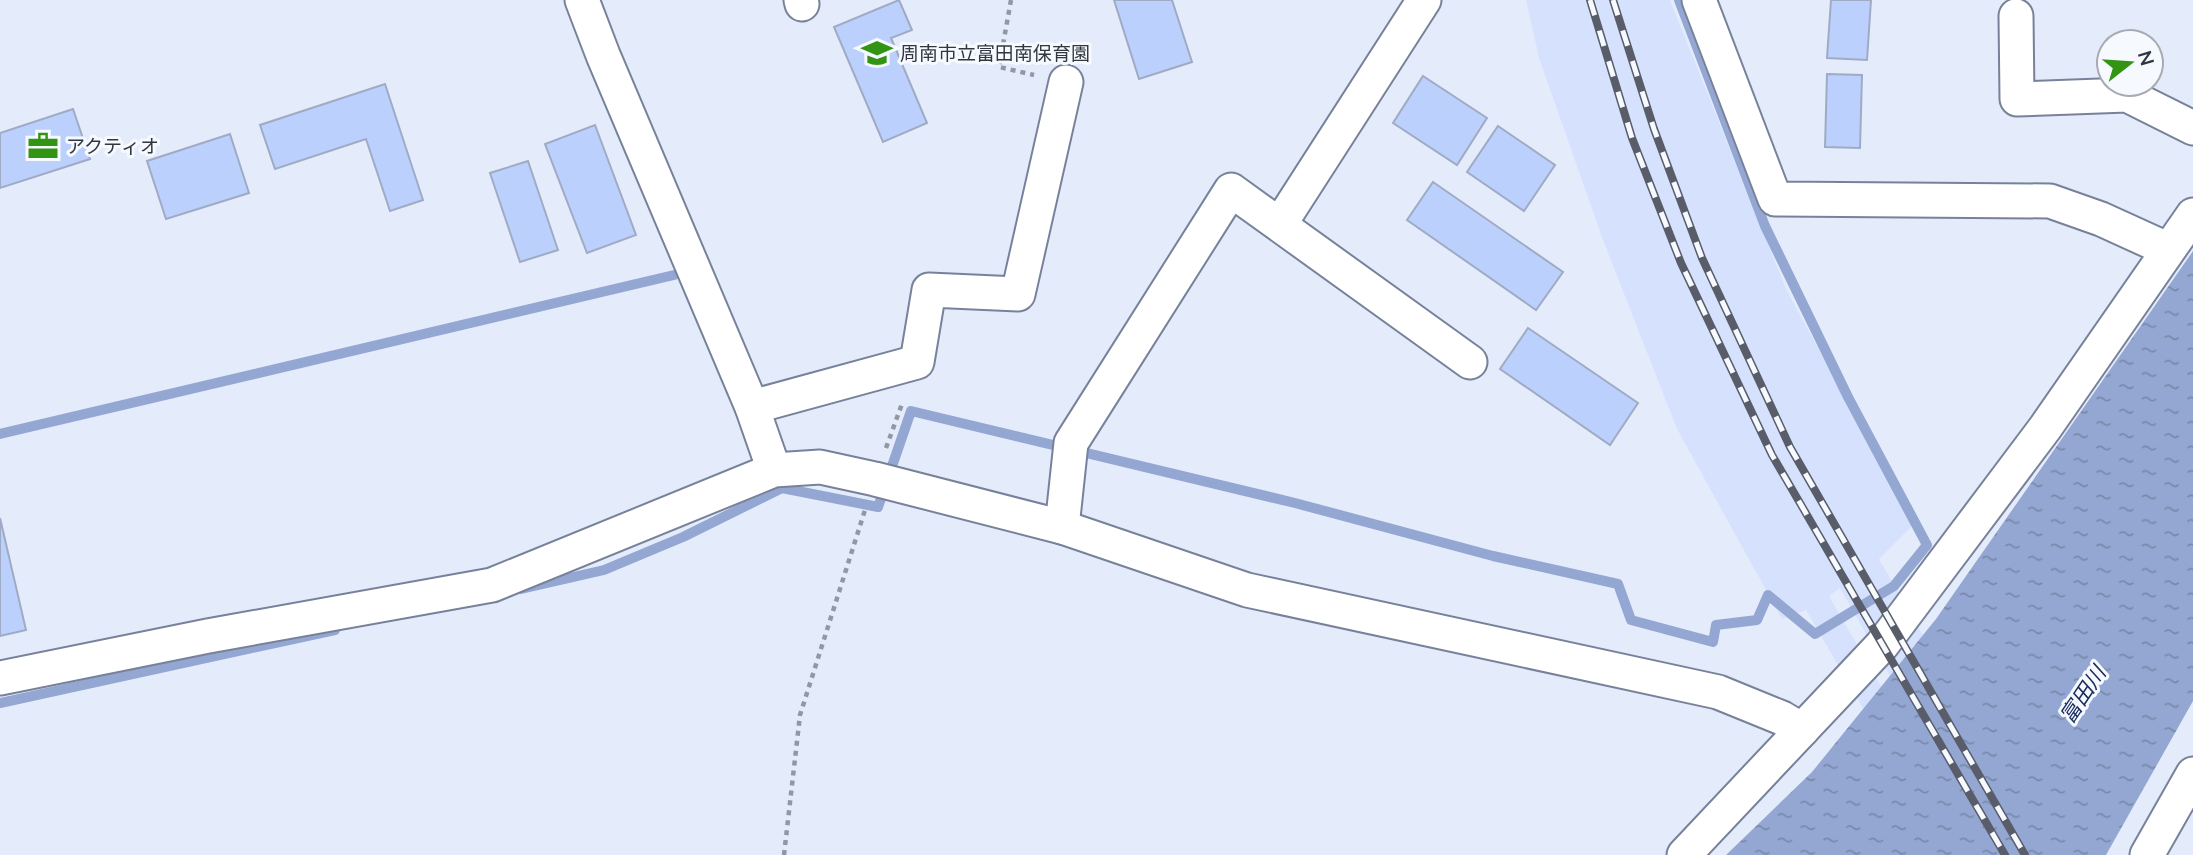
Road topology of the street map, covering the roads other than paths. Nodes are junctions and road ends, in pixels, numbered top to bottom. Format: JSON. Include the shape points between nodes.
{"nodes":[{"id":1,"x":582,"y":0,"type":"edge"},
{"id":2,"x":1424,"y":0,"type":"edge"},
{"id":3,"x":1699,"y":0,"type":"edge"},
{"id":4,"x":2016,"y":16,"type":"dead end"},
{"id":5,"x":1066,"y":82,"type":"road end"},
{"id":6,"x":2193,"y":128,"type":"edge"},
{"id":7,"x":2193,"y":215,"type":"edge"},
{"id":8,"x":1280,"y":224,"type":"junction"},
{"id":9,"x":2167,"y":249,"type":"junction"},
{"id":10,"x":1470,"y":362,"type":"dead end"},
{"id":11,"x":752,"y":407,"type":"junction"},
{"id":12,"x":774,"y":470,"type":"junction"},
{"id":13,"x":1062,"y":527,"type":"junction"},
{"id":14,"x":0,"y":678,"type":"edge"},
{"id":15,"x":1801,"y":730,"type":"junction"},
{"id":16,"x":2193,"y":774,"type":"edge"},
{"id":17,"x":2184,"y":809,"type":"edge"},
{"id":18,"x":1684,"y":855,"type":"edge"},
{"id":19,"x":2147,"y":855,"type":"edge"}],
"edges":[{"from":1,"to":11,"type":"street"},
{"from":2,"to":8,"type":"street"},
{"from":3,"to":9,"type":"street","via":[[1775,199],[2050,201]]},
{"from":4,"to":6,"type":"street","via":[[2017,99],[2127,95]]},
{"from":5,"to":11,"type":"street","via":[[1018,294],[929,290],[917,362]]},
{"from":7,"to":9,"type":"street"},
{"from":8,"to":10,"type":"street"},
{"from":8,"to":13,"type":"street","via":[[1231,190],[1071,443]]},
{"from":9,"to":15,"type":"street","via":[[2045,428],[1882,645]]},
{"from":11,"to":12,"type":"street"},
{"from":12,"to":13,"type":"street","via":[[820,467]]},
{"from":12,"to":14,"type":"street","via":[[492,585]]},
{"from":13,"to":15,"type":"street","via":[[1247,590],[1718,692]]},
{"from":15,"to":18,"type":"street"},
{"from":16,"to":17,"type":"street"},
{"from":17,"to":19,"type":"street"}]}
